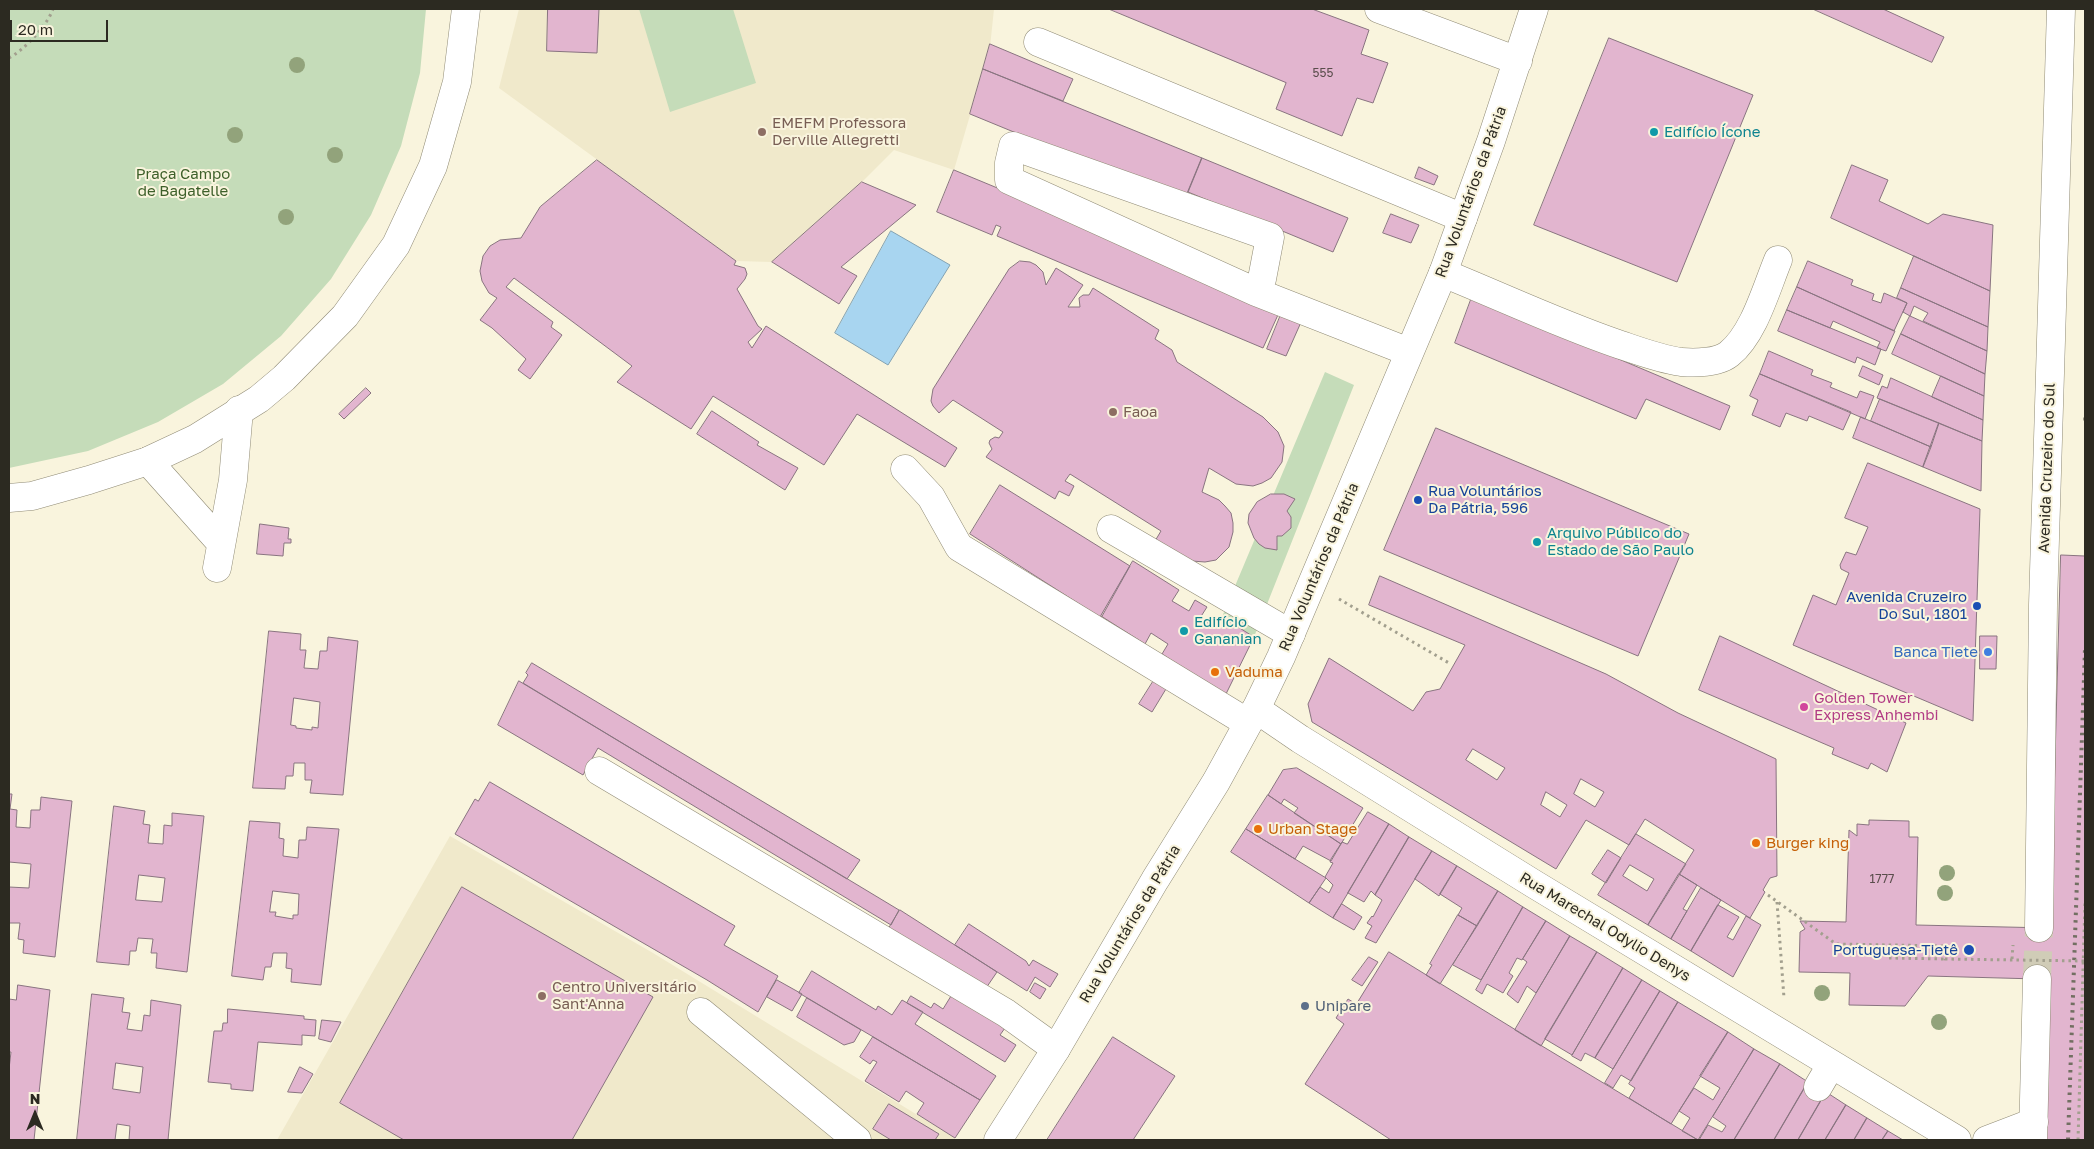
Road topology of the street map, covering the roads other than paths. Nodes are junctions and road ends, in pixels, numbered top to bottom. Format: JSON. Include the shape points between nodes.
{"nodes":[{"id":1,"x":466,"y":9,"type":"edge"},
{"id":2,"x":1379,"y":9,"type":"edge"},
{"id":3,"x":1534,"y":9,"type":"edge"},
{"id":4,"x":2060,"y":9,"type":"edge"},
{"id":5,"x":1038,"y":42,"type":"dead end"},
{"id":6,"x":1518,"y":61,"type":"junction"},
{"id":7,"x":1463,"y":218,"type":"junction"},
{"id":8,"x":1778,"y":260,"type":"dead end"},
{"id":9,"x":1443,"y":273,"type":"junction"},
{"id":10,"x":1256,"y":292,"type":"junction"},
{"id":11,"x":1409,"y":352,"type":"junction"},
{"id":12,"x":240,"y":410,"type":"junction"},
{"id":13,"x":148,"y":461,"type":"junction"},
{"id":14,"x":905,"y":469,"type":"dead end"},
{"id":15,"x":20,"y":497,"type":"edge"},
{"id":16,"x":9,"y":516,"type":"edge"},
{"id":17,"x":1111,"y":529,"type":"dead end"},
{"id":18,"x":1291,"y":634,"type":"junction"},
{"id":19,"x":1252,"y":716,"type":"junction"},
{"id":20,"x":599,"y":771,"type":"dead end"},
{"id":21,"x":2039,"y":928,"type":"tunnel mouth"},
{"id":22,"x":2037,"y":979,"type":"tunnel mouth"},
{"id":23,"x":700,"y":1012,"type":"dead end"},
{"id":24,"x":1056,"y":1049,"type":"junction"},
{"id":25,"x":2034,"y":1131,"type":"edge"},
{"id":26,"x":857,"y":1140,"type":"edge"},
{"id":27,"x":998,"y":1140,"type":"edge"},
{"id":28,"x":1957,"y":1140,"type":"edge"},
{"id":29,"x":1987,"y":1140,"type":"edge"}],
"edges":[{"from":1,"to":12,"type":"main road","via":[[458,82],[434,166],[396,245],[346,316],[284,378]]},
{"from":2,"to":6,"type":"main road"},
{"from":3,"to":6,"type":"main road","name":"Rua Voluntários da Pátria"},
{"from":4,"to":21,"type":"main road","name":"Avenida Cruzeiro do Sul","via":[[2043,604]]},
{"from":5,"to":7,"type":"main road"},
{"from":6,"to":7,"type":"main road","name":"Rua Voluntários da Pátria"},
{"from":7,"to":9,"type":"main road","name":"Rua Voluntários da Pátria"},
{"from":8,"to":9,"type":"main road","via":[[1754,321],[1738,345],[1728,355],[1706,362],[1681,362],[1637,351]]},
{"from":9,"to":11,"type":"main road","name":"Rua Voluntários da Pátria"},
{"from":10,"to":10,"type":"main road","via":[[1009,180],[1012,146],[1270,237],[1262,279]]},
{"from":10,"to":11,"type":"main road"},
{"from":11,"to":18,"type":"main road","name":"Rua Voluntários da Pátria"},
{"from":12,"to":13,"type":"main road","via":[[195,439]]},
{"from":12,"to":13,"type":"main road","via":[[233,480],[219,555]]},
{"from":13,"to":15,"type":"main road"},
{"from":14,"to":19,"type":"main road","name":"Rua Marechal Odylio Denys","via":[[930,497],[958,547]]},
{"from":15,"to":16,"type":"main road"},
{"from":17,"to":18,"type":"main road"},
{"from":18,"to":19,"type":"main road","name":"Rua Voluntários da Pátria"},
{"from":19,"to":24,"type":"main road","name":"Rua Voluntários da Pátria"},
{"from":19,"to":28,"type":"main road","name":"Rua Marechal Odylio Denys","via":[[1300,738],[1534,884],[1824,1076]]},
{"from":20,"to":24,"type":"main road","via":[[997,1008]]},
{"from":22,"to":25,"type":"main road"},
{"from":23,"to":26,"type":"main road"},
{"from":24,"to":27,"type":"main road","name":"Rua Voluntários da Pátria"},
{"from":25,"to":29,"type":"main road"}]}
